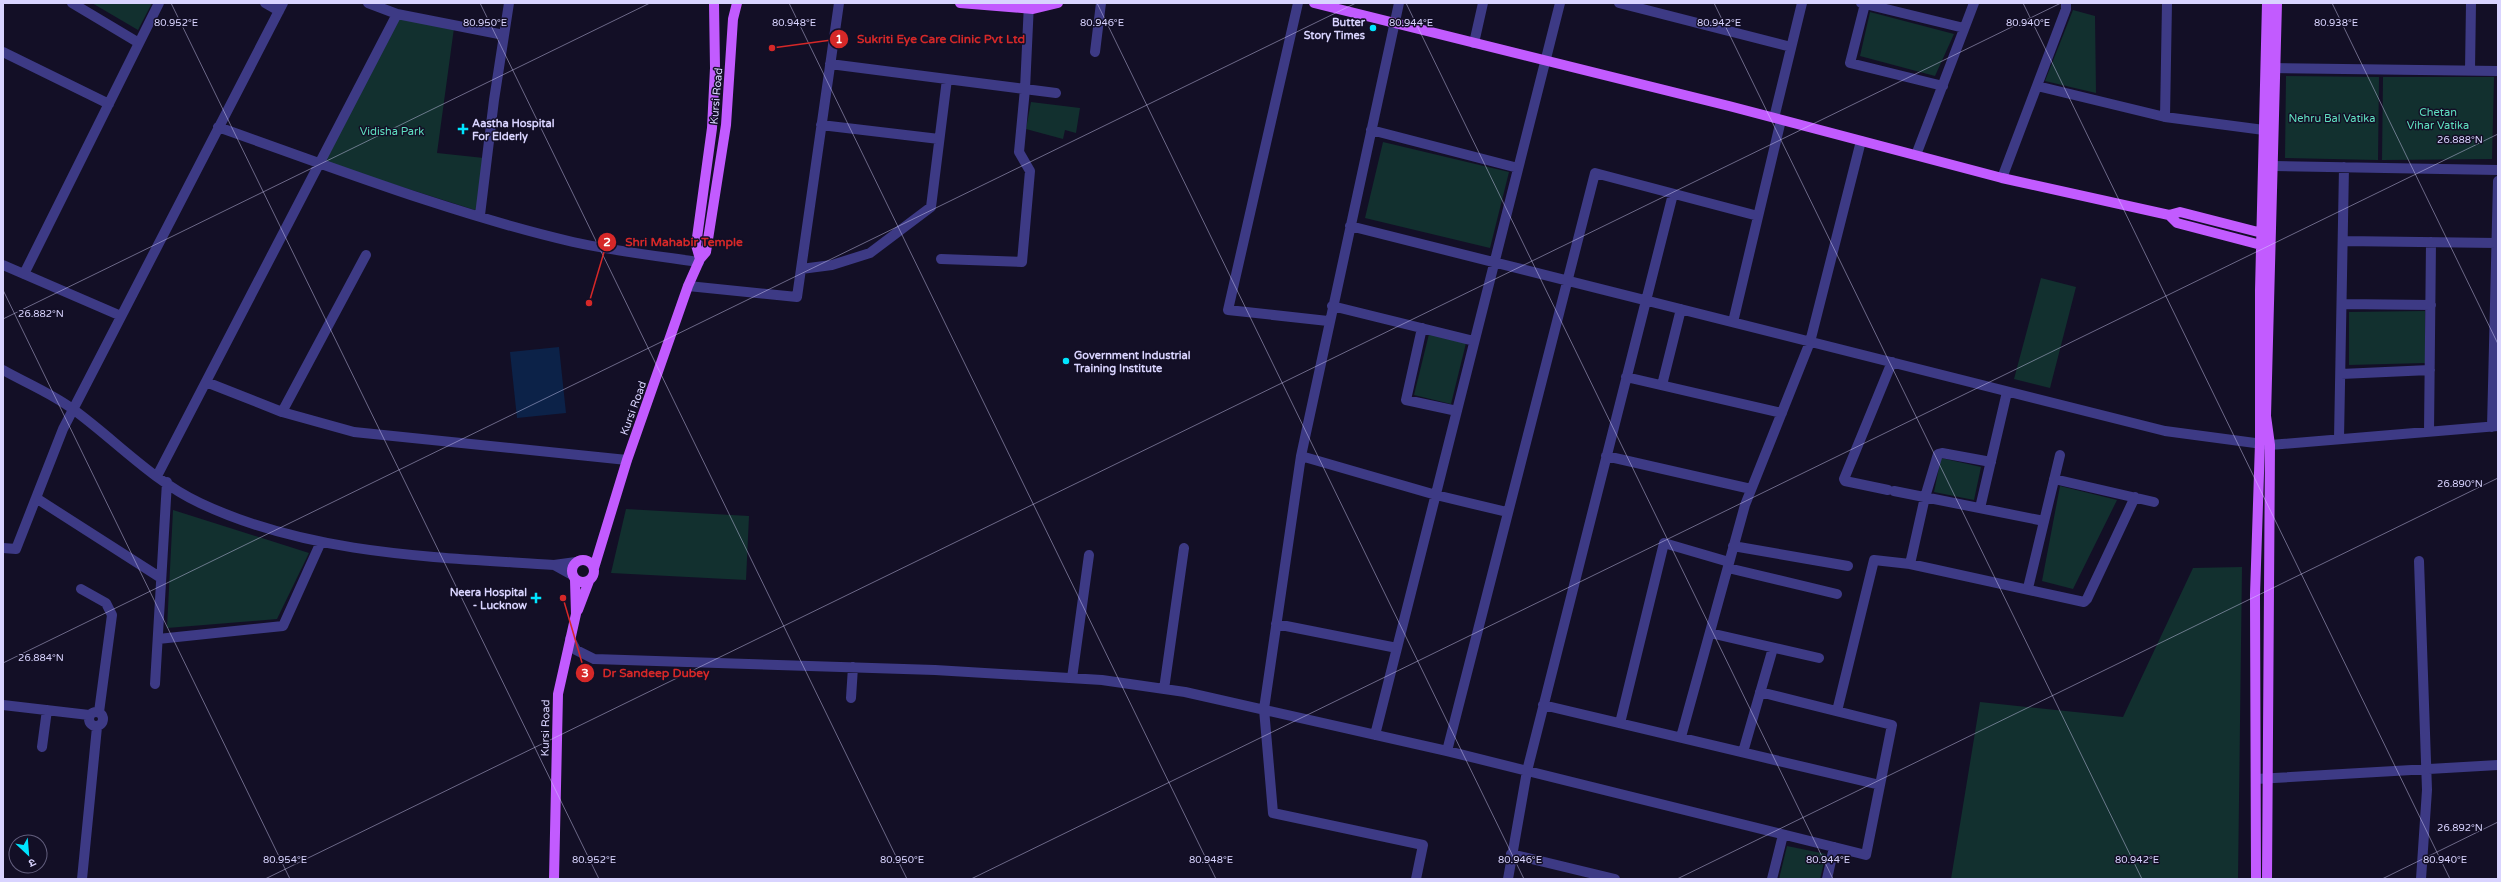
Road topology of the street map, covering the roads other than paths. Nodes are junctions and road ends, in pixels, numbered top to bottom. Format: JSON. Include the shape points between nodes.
{"nodes":[{"id":1,"x":72,"y":3,"type":"edge"},
{"id":2,"x":159,"y":3,"type":"edge"},
{"id":3,"x":264,"y":3,"type":"edge"},
{"id":4,"x":368,"y":3,"type":"edge"},
{"id":5,"x":509,"y":3,"type":"edge"},
{"id":6,"x":714,"y":3,"type":"edge"},
{"id":7,"x":737,"y":3,"type":"edge"},
{"id":8,"x":839,"y":3,"type":"edge"},
{"id":9,"x":960,"y":3,"type":"edge"},
{"id":10,"x":1058,"y":3,"type":"edge"},
{"id":11,"x":1101,"y":3,"type":"edge"},
{"id":12,"x":1298,"y":3,"type":"edge"},
{"id":13,"x":1314,"y":3,"type":"edge"},
{"id":14,"x":1399,"y":3,"type":"edge"},
{"id":15,"x":1483,"y":3,"type":"edge"},
{"id":16,"x":1560,"y":3,"type":"edge"},
{"id":17,"x":1623,"y":3,"type":"edge"},
{"id":18,"x":1802,"y":3,"type":"edge"},
{"id":19,"x":1974,"y":3,"type":"edge"},
{"id":20,"x":2066,"y":3,"type":"edge"},
{"id":21,"x":2167,"y":3,"type":"edge"},
{"id":22,"x":2267,"y":3,"type":"edge"},
{"id":23,"x":2277,"y":3,"type":"edge"},
{"id":24,"x":2471,"y":3,"type":"edge"},
{"id":25,"x":1863,"y":4,"type":"edge"},
{"id":26,"x":1029,"y":6,"type":"edge"},
{"id":27,"x":281,"y":7,"type":"edge"},
{"id":28,"x":397,"y":14,"type":"junction"},
{"id":29,"x":1395,"y":23,"type":"junction"},
{"id":30,"x":1964,"y":28,"type":"junction"},
{"id":31,"x":504,"y":35,"type":"junction"},
{"id":32,"x":139,"y":43,"type":"junction"},
{"id":33,"x":1474,"y":43,"type":"junction"},
{"id":34,"x":1792,"y":47,"type":"junction"},
{"id":35,"x":3,"y":52,"type":"edge"},
{"id":36,"x":1095,"y":52,"type":"dead end"},
{"id":37,"x":1546,"y":61,"type":"junction"},
{"id":38,"x":830,"y":64,"type":"junction"},
{"id":39,"x":2271,"y":68,"type":"junction"},
{"id":40,"x":2470,"y":70,"type":"junction"},
{"id":41,"x":2498,"y":71,"type":"edge"},
{"id":42,"x":947,"y":79,"type":"junction"},
{"id":43,"x":1943,"y":86,"type":"junction"},
{"id":44,"x":2037,"y":86,"type":"junction"},
{"id":45,"x":1026,"y":89,"type":"junction"},
{"id":46,"x":1056,"y":93,"type":"dead end"},
{"id":47,"x":109,"y":104,"type":"junction"},
{"id":48,"x":2165,"y":117,"type":"junction"},
{"id":49,"x":1777,"y":119,"type":"junction"},
{"id":50,"x":821,"y":125,"type":"junction"},
{"id":51,"x":218,"y":127,"type":"junction"},
{"id":52,"x":1371,"y":130,"type":"junction"},
{"id":53,"x":2264,"y":130,"type":"junction"},
{"id":54,"x":939,"y":139,"type":"junction"},
{"id":55,"x":1861,"y":141,"type":"junction"},
{"id":56,"x":1916,"y":156,"type":"junction"},
{"id":57,"x":319,"y":163,"type":"junction"},
{"id":58,"x":2273,"y":166,"type":"junction"},
{"id":59,"x":2344,"y":167,"type":"junction"},
{"id":60,"x":1518,"y":168,"type":"junction"},
{"id":61,"x":2498,"y":170,"type":"edge"},
{"id":62,"x":2002,"y":178,"type":"junction"},
{"id":63,"x":2498,"y":181,"type":"edge"},
{"id":64,"x":1673,"y":194,"type":"junction"},
{"id":65,"x":480,"y":215,"type":"junction"},
{"id":66,"x":2169,"y":215,"type":"junction"},
{"id":67,"x":1758,"y":216,"type":"junction"},
{"id":68,"x":1350,"y":226,"type":"junction"},
{"id":69,"x":2266,"y":233,"type":"junction"},
{"id":70,"x":2343,"y":241,"type":"junction"},
{"id":71,"x":2432,"y":242,"type":"junction"},
{"id":72,"x":2497,"y":243,"type":"junction"},
{"id":73,"x":2266,"y":246,"type":"junction"},
{"id":74,"x":366,"y":254,"type":"dead end"},
{"id":75,"x":941,"y":259,"type":"dead end"},
{"id":76,"x":699,"y":261,"type":"junction"},
{"id":77,"x":1494,"y":262,"type":"junction"},
{"id":78,"x":3,"y":264,"type":"edge"},
{"id":79,"x":801,"y":269,"type":"junction"},
{"id":80,"x":24,"y":274,"type":"junction"},
{"id":81,"x":1566,"y":280,"type":"junction"},
{"id":82,"x":688,"y":286,"type":"junction"},
{"id":83,"x":1645,"y":300,"type":"junction"},
{"id":84,"x":2342,"y":304,"type":"junction"},
{"id":85,"x":2431,"y":305,"type":"junction"},
{"id":86,"x":1332,"y":306,"type":"junction"},
{"id":87,"x":1681,"y":309,"type":"junction"},
{"id":88,"x":2496,"y":315,"type":"edge"},
{"id":89,"x":121,"y":316,"type":"junction"},
{"id":90,"x":1328,"y":321,"type":"junction"},
{"id":91,"x":1733,"y":322,"type":"junction"},
{"id":92,"x":1422,"y":328,"type":"junction"},
{"id":93,"x":1474,"y":341,"type":"junction"},
{"id":94,"x":1810,"y":342,"type":"junction"},
{"id":95,"x":1892,"y":362,"type":"junction"},
{"id":96,"x":3,"y":370,"type":"edge"},
{"id":97,"x":2430,"y":370,"type":"junction"},
{"id":98,"x":2340,"y":374,"type":"junction"},
{"id":99,"x":1626,"y":377,"type":"junction"},
{"id":100,"x":206,"y":382,"type":"junction"},
{"id":101,"x":1662,"y":385,"type":"junction"},
{"id":102,"x":2007,"y":392,"type":"junction"},
{"id":103,"x":73,"y":409,"type":"junction"},
{"id":104,"x":1457,"y":411,"type":"junction"},
{"id":105,"x":282,"y":412,"type":"junction"},
{"id":106,"x":1782,"y":413,"type":"junction"},
{"id":107,"x":2495,"y":427,"type":"edge"},
{"id":108,"x":2429,"y":432,"type":"junction"},
{"id":109,"x":2339,"y":439,"type":"junction"},
{"id":110,"x":2265,"y":444,"type":"junction"},
{"id":111,"x":2060,"y":455,"type":"dead end"},
{"id":112,"x":1301,"y":456,"type":"junction"},
{"id":113,"x":1606,"y":456,"type":"junction"},
{"id":114,"x":626,"y":460,"type":"junction"},
{"id":115,"x":1991,"y":462,"type":"junction"},
{"id":116,"x":157,"y":476,"type":"junction"},
{"id":117,"x":2054,"y":479,"type":"junction"},
{"id":118,"x":167,"y":482,"type":"junction"},
{"id":119,"x":1751,"y":489,"type":"junction"},
{"id":120,"x":1436,"y":495,"type":"junction"},
{"id":121,"x":1925,"y":497,"type":"junction"},
{"id":122,"x":2135,"y":497,"type":"junction"},
{"id":123,"x":36,"y":498,"type":"junction"},
{"id":124,"x":2154,"y":502,"type":"dead end"},
{"id":125,"x":1980,"y":508,"type":"junction"},
{"id":126,"x":1507,"y":512,"type":"junction"},
{"id":127,"x":2044,"y":521,"type":"junction"},
{"id":128,"x":603,"y":541,"type":"junction"},
{"id":129,"x":320,"y":544,"type":"junction"},
{"id":130,"x":1733,"y":546,"type":"junction"},
{"id":131,"x":3,"y":548,"type":"edge"},
{"id":132,"x":1184,"y":548,"type":"dead end"},
{"id":133,"x":1089,"y":555,"type":"dead end"},
{"id":134,"x":580,"y":561,"type":"junction"},
{"id":135,"x":2419,"y":561,"type":"dead end"},
{"id":136,"x":1910,"y":564,"type":"junction"},
{"id":137,"x":554,"y":565,"type":"junction"},
{"id":138,"x":1728,"y":565,"type":"junction"},
{"id":139,"x":1848,"y":566,"type":"dead end"},
{"id":140,"x":594,"y":568,"type":"junction"},
{"id":141,"x":573,"y":577,"type":"junction"},
{"id":142,"x":161,"y":578,"type":"junction"},
{"id":143,"x":589,"y":581,"type":"junction"},
{"id":144,"x":2028,"y":588,"type":"junction"},
{"id":145,"x":81,"y":589,"type":"dead end"},
{"id":146,"x":1837,"y":594,"type":"dead end"},
{"id":147,"x":576,"y":614,"type":"junction"},
{"id":148,"x":1276,"y":624,"type":"junction"},
{"id":149,"x":1710,"y":633,"type":"junction"},
{"id":150,"x":158,"y":639,"type":"junction"},
{"id":151,"x":570,"y":639,"type":"junction"},
{"id":152,"x":1397,"y":648,"type":"junction"},
{"id":153,"x":1773,"y":648,"type":"junction"},
{"id":154,"x":1819,"y":658,"type":"dead end"},
{"id":155,"x":853,"y":667,"type":"junction"},
{"id":156,"x":1072,"y":678,"type":"junction"},
{"id":157,"x":155,"y":684,"type":"dead end"},
{"id":158,"x":1164,"y":689,"type":"junction"},
{"id":159,"x":1760,"y":692,"type":"junction"},
{"id":160,"x":851,"y":698,"type":"dead end"},
{"id":161,"x":3,"y":705,"type":"edge"},
{"id":162,"x":1543,"y":705,"type":"junction"},
{"id":163,"x":1264,"y":709,"type":"junction"},
{"id":164,"x":47,"y":710,"type":"junction"},
{"id":165,"x":1837,"y":711,"type":"junction"},
{"id":166,"x":94,"y":714,"type":"junction"},
{"id":167,"x":1620,"y":723,"type":"junction"},
{"id":168,"x":1375,"y":735,"type":"junction"},
{"id":169,"x":1681,"y":737,"type":"junction"},
{"id":170,"x":42,"y":747,"type":"dead end"},
{"id":171,"x":1447,"y":751,"type":"junction"},
{"id":172,"x":1743,"y":752,"type":"junction"},
{"id":173,"x":2498,"y":765,"type":"edge"},
{"id":174,"x":2426,"y":769,"type":"junction"},
{"id":175,"x":1527,"y":771,"type":"junction"},
{"id":176,"x":2256,"y":779,"type":"junction"},
{"id":177,"x":2268,"y":779,"type":"junction"},
{"id":178,"x":1880,"y":785,"type":"junction"},
{"id":179,"x":1783,"y":835,"type":"junction"},
{"id":180,"x":1834,"y":847,"type":"junction"},
{"id":181,"x":1511,"y":854,"type":"junction"},
{"id":182,"x":82,"y":879,"type":"edge"},
{"id":183,"x":554,"y":879,"type":"edge"},
{"id":184,"x":1416,"y":879,"type":"edge"},
{"id":185,"x":1508,"y":879,"type":"edge"},
{"id":186,"x":1615,"y":879,"type":"edge"},
{"id":187,"x":1772,"y":879,"type":"edge"},
{"id":188,"x":1827,"y":879,"type":"edge"},
{"id":189,"x":2256,"y":879,"type":"edge"},
{"id":190,"x":2267,"y":879,"type":"edge"},
{"id":191,"x":2421,"y":879,"type":"edge"}],
"edges":[{"from":1,"to":32,"type":"street"},
{"from":2,"to":32,"type":"street"},
{"from":3,"to":27,"type":"street"},
{"from":4,"to":28,"type":"street"},
{"from":5,"to":31,"type":"street"},
{"from":6,"to":76,"type":"main road","name":"Kursi Road","via":[[715,68],[712,128],[696,245]]},
{"from":7,"to":76,"type":"main road","name":"Kursi Road","via":[[733,19],[726,126],[706,252]]},
{"from":8,"to":38,"type":"street"},
{"from":9,"to":26,"type":"main road"},
{"from":10,"to":26,"type":"main road"},
{"from":11,"to":36,"type":"street"},
{"from":12,"to":90,"type":"street","via":[[1228,310]]},
{"from":13,"to":29,"type":"main road"},
{"from":14,"to":29,"type":"street"},
{"from":15,"to":33,"type":"street"},
{"from":16,"to":37,"type":"street"},
{"from":17,"to":34,"type":"street"},
{"from":18,"to":34,"type":"street"},
{"from":19,"to":30,"type":"street"},
{"from":20,"to":44,"type":"street"},
{"from":21,"to":48,"type":"street"},
{"from":22,"to":39,"type":"main road"},
{"from":23,"to":39,"type":"main road"},
{"from":24,"to":40,"type":"street"},
{"from":25,"to":30,"type":"street"},
{"from":25,"to":43,"type":"street","via":[[1850,63]]},
{"from":26,"to":45,"type":"street"},
{"from":27,"to":51,"type":"street"},
{"from":28,"to":31,"type":"street"},
{"from":28,"to":57,"type":"street"},
{"from":29,"to":33,"type":"main road"},
{"from":29,"to":52,"type":"street"},
{"from":30,"to":43,"type":"street"},
{"from":31,"to":65,"type":"street"},
{"from":32,"to":47,"type":"street"},
{"from":33,"to":37,"type":"main road"},
{"from":34,"to":49,"type":"street"},
{"from":35,"to":47,"type":"street"},
{"from":37,"to":49,"type":"main road"},
{"from":37,"to":60,"type":"street"},
{"from":38,"to":42,"type":"street"},
{"from":38,"to":50,"type":"street"},
{"from":39,"to":40,"type":"street"},
{"from":39,"to":53,"type":"main road"},
{"from":39,"to":58,"type":"main road"},
{"from":40,"to":41,"type":"street"},
{"from":42,"to":45,"type":"street"},
{"from":42,"to":54,"type":"street"},
{"from":43,"to":56,"type":"street"},
{"from":44,"to":48,"type":"street"},
{"from":44,"to":62,"type":"street"},
{"from":45,"to":46,"type":"street"},
{"from":45,"to":75,"type":"street","via":[[1019,152],[1030,171],[1022,262]]},
{"from":47,"to":80,"type":"street"},
{"from":48,"to":53,"type":"street"},
{"from":49,"to":55,"type":"main road"},
{"from":49,"to":67,"type":"street"},
{"from":50,"to":54,"type":"street"},
{"from":50,"to":79,"type":"street"},
{"from":51,"to":57,"type":"street"},
{"from":51,"to":89,"type":"street"},
{"from":52,"to":60,"type":"street"},
{"from":52,"to":68,"type":"street"},
{"from":53,"to":69,"type":"main road"},
{"from":54,"to":79,"type":"street","via":[[931,207],[870,253],[832,265]]},
{"from":55,"to":56,"type":"main road"},
{"from":55,"to":94,"type":"street"},
{"from":56,"to":62,"type":"main road"},
{"from":57,"to":65,"type":"street"},
{"from":57,"to":100,"type":"street"},
{"from":58,"to":59,"type":"street"},
{"from":58,"to":69,"type":"main road"},
{"from":59,"to":61,"type":"street"},
{"from":59,"to":70,"type":"street"},
{"from":60,"to":77,"type":"street"},
{"from":62,"to":66,"type":"main road"},
{"from":63,"to":72,"type":"street"},
{"from":64,"to":67,"type":"street"},
{"from":64,"to":81,"type":"street","via":[[1595,173]]},
{"from":64,"to":83,"type":"street"},
{"from":65,"to":76,"type":"street","via":[[573,242]]},
{"from":66,"to":69,"type":"main road","via":[[2180,212]]},
{"from":66,"to":73,"type":"main road","via":[[2177,223]]},
{"from":67,"to":91,"type":"street"},
{"from":68,"to":77,"type":"street"},
{"from":68,"to":86,"type":"street"},
{"from":69,"to":73,"type":"main road"},
{"from":70,"to":71,"type":"street"},
{"from":70,"to":84,"type":"street"},
{"from":71,"to":72,"type":"street"},
{"from":71,"to":85,"type":"street"},
{"from":72,"to":88,"type":"street"},
{"from":73,"to":110,"type":"main road"},
{"from":74,"to":105,"type":"street"},
{"from":76,"to":82,"type":"main road","name":"Kursi Road"},
{"from":77,"to":81,"type":"street"},
{"from":77,"to":93,"type":"street"},
{"from":78,"to":80,"type":"street"},
{"from":79,"to":82,"type":"street","via":[[797,297]]},
{"from":80,"to":89,"type":"street"},
{"from":81,"to":83,"type":"street"},
{"from":81,"to":126,"type":"street"},
{"from":82,"to":114,"type":"main road","name":"Kursi Road"},
{"from":83,"to":87,"type":"street"},
{"from":83,"to":99,"type":"street"},
{"from":84,"to":85,"type":"street"},
{"from":84,"to":98,"type":"street"},
{"from":85,"to":97,"type":"street"},
{"from":86,"to":90,"type":"street"},
{"from":86,"to":92,"type":"street"},
{"from":87,"to":91,"type":"street"},
{"from":87,"to":101,"type":"street"},
{"from":88,"to":107,"type":"street"},
{"from":89,"to":103,"type":"street"},
{"from":90,"to":112,"type":"street"},
{"from":91,"to":94,"type":"street"},
{"from":92,"to":93,"type":"street"},
{"from":92,"to":104,"type":"street","via":[[1406,400]]},
{"from":93,"to":104,"type":"street"},
{"from":94,"to":95,"type":"street"},
{"from":94,"to":106,"type":"street"},
{"from":95,"to":102,"type":"street"},
{"from":95,"to":121,"type":"street","via":[[1844,479],[1845,482]]},
{"from":96,"to":103,"type":"street"},
{"from":97,"to":98,"type":"street"},
{"from":97,"to":108,"type":"street"},
{"from":98,"to":109,"type":"street"},
{"from":99,"to":101,"type":"street"},
{"from":99,"to":113,"type":"street"},
{"from":100,"to":105,"type":"street"},
{"from":100,"to":116,"type":"street"},
{"from":101,"to":106,"type":"street"},
{"from":102,"to":110,"type":"street","via":[[2165,431]]},
{"from":102,"to":115,"type":"street"},
{"from":103,"to":116,"type":"street"},
{"from":103,"to":123,"type":"street"},
{"from":104,"to":120,"type":"street"},
{"from":105,"to":114,"type":"street","via":[[354,432]]},
{"from":106,"to":119,"type":"street"},
{"from":107,"to":108,"type":"street"},
{"from":108,"to":109,"type":"street"},
{"from":109,"to":110,"type":"street"},
{"from":110,"to":176,"type":"main road","via":[[2255,595]]},
{"from":110,"to":177,"type":"main road"},
{"from":111,"to":117,"type":"street"},
{"from":112,"to":120,"type":"street"},
{"from":112,"to":148,"type":"street"},
{"from":113,"to":119,"type":"street"},
{"from":113,"to":162,"type":"street"},
{"from":114,"to":128,"type":"main road","name":"Kursi Road"},
{"from":115,"to":121,"type":"street","via":[[1939,453]]},
{"from":115,"to":125,"type":"street"},
{"from":116,"to":118,"type":"street"},
{"from":117,"to":122,"type":"street"},
{"from":117,"to":127,"type":"street"},
{"from":118,"to":129,"type":"street","via":[[199,503],[270,530]]},
{"from":118,"to":142,"type":"street"},
{"from":119,"to":130,"type":"street"},
{"from":120,"to":126,"type":"street"},
{"from":120,"to":152,"type":"street"},
{"from":121,"to":125,"type":"street"},
{"from":121,"to":136,"type":"street"},
{"from":122,"to":124,"type":"street"},
{"from":122,"to":144,"type":"street","via":[[2086,601],[2081,602]]},
{"from":123,"to":131,"type":"street","via":[[16,549]]},
{"from":123,"to":142,"type":"street"},
{"from":125,"to":127,"type":"street"},
{"from":126,"to":171,"type":"street"},
{"from":127,"to":144,"type":"street"},
{"from":128,"to":134,"type":"main road","name":"Kursi Road"},
{"from":128,"to":140,"type":"main road"},
{"from":129,"to":137,"type":"street","via":[[398,554]]},
{"from":129,"to":150,"type":"street","via":[[283,626]]},
{"from":130,"to":138,"type":"street"},
{"from":130,"to":139,"type":"street"},
{"from":132,"to":158,"type":"street"},
{"from":133,"to":156,"type":"street"},
{"from":134,"to":137,"type":"street"},
{"from":134,"to":140,"type":"main road"},
{"from":134,"to":141,"type":"main road","via":[[572,568]]},
{"from":135,"to":174,"type":"street"},
{"from":136,"to":144,"type":"street"},
{"from":136,"to":165,"type":"street","via":[[1877,558],[1872,562]]},
{"from":137,"to":141,"type":"street"},
{"from":138,"to":146,"type":"street"},
{"from":138,"to":149,"type":"street"},
{"from":138,"to":167,"type":"street","via":[[1664,543]]},
{"from":140,"to":143,"type":"main road"},
{"from":141,"to":143,"type":"main road","via":[[581,583]]},
{"from":141,"to":147,"type":"main road","name":"Kursi Road"},
{"from":142,"to":150,"type":"street"},
{"from":143,"to":147,"type":"main road"},
{"from":145,"to":166,"type":"street","via":[[106,604],[112,615]]},
{"from":147,"to":151,"type":"main road","name":"Kursi Road"},
{"from":148,"to":152,"type":"street"},
{"from":148,"to":163,"type":"street"},
{"from":149,"to":153,"type":"street"},
{"from":149,"to":169,"type":"street"},
{"from":150,"to":157,"type":"street"},
{"from":151,"to":155,"type":"street","via":[[576,650],[594,659]]},
{"from":151,"to":183,"type":"main road","name":"Kursi Road","via":[[558,694]]},
{"from":152,"to":168,"type":"street"},
{"from":153,"to":154,"type":"street"},
{"from":153,"to":159,"type":"street"},
{"from":155,"to":156,"type":"street"},
{"from":155,"to":160,"type":"street"},
{"from":156,"to":158,"type":"street"},
{"from":158,"to":163,"type":"street"},
{"from":159,"to":165,"type":"street"},
{"from":159,"to":172,"type":"street"},
{"from":161,"to":164,"type":"street"},
{"from":162,"to":167,"type":"street"},
{"from":162,"to":175,"type":"street"},
{"from":163,"to":168,"type":"street"},
{"from":163,"to":184,"type":"street","via":[[1274,813],[1422,845]]},
{"from":164,"to":166,"type":"street"},
{"from":164,"to":170,"type":"street"},
{"from":165,"to":178,"type":"street","via":[[1892,724]]},
{"from":166,"to":182,"type":"street","via":[[103,721],[97,727]]},
{"from":167,"to":169,"type":"street"},
{"from":168,"to":171,"type":"street"},
{"from":169,"to":172,"type":"street"},
{"from":171,"to":175,"type":"street"},
{"from":172,"to":178,"type":"street"},
{"from":173,"to":174,"type":"street"},
{"from":174,"to":177,"type":"street"},
{"from":174,"to":191,"type":"street"},
{"from":175,"to":179,"type":"street"},
{"from":175,"to":181,"type":"street"},
{"from":176,"to":177,"type":"street"},
{"from":176,"to":189,"type":"main road"},
{"from":177,"to":190,"type":"main road"},
{"from":178,"to":180,"type":"street","via":[[1866,855]]},
{"from":179,"to":180,"type":"street"},
{"from":179,"to":187,"type":"street"},
{"from":180,"to":188,"type":"street"},
{"from":181,"to":185,"type":"street"},
{"from":181,"to":186,"type":"street"}]}
